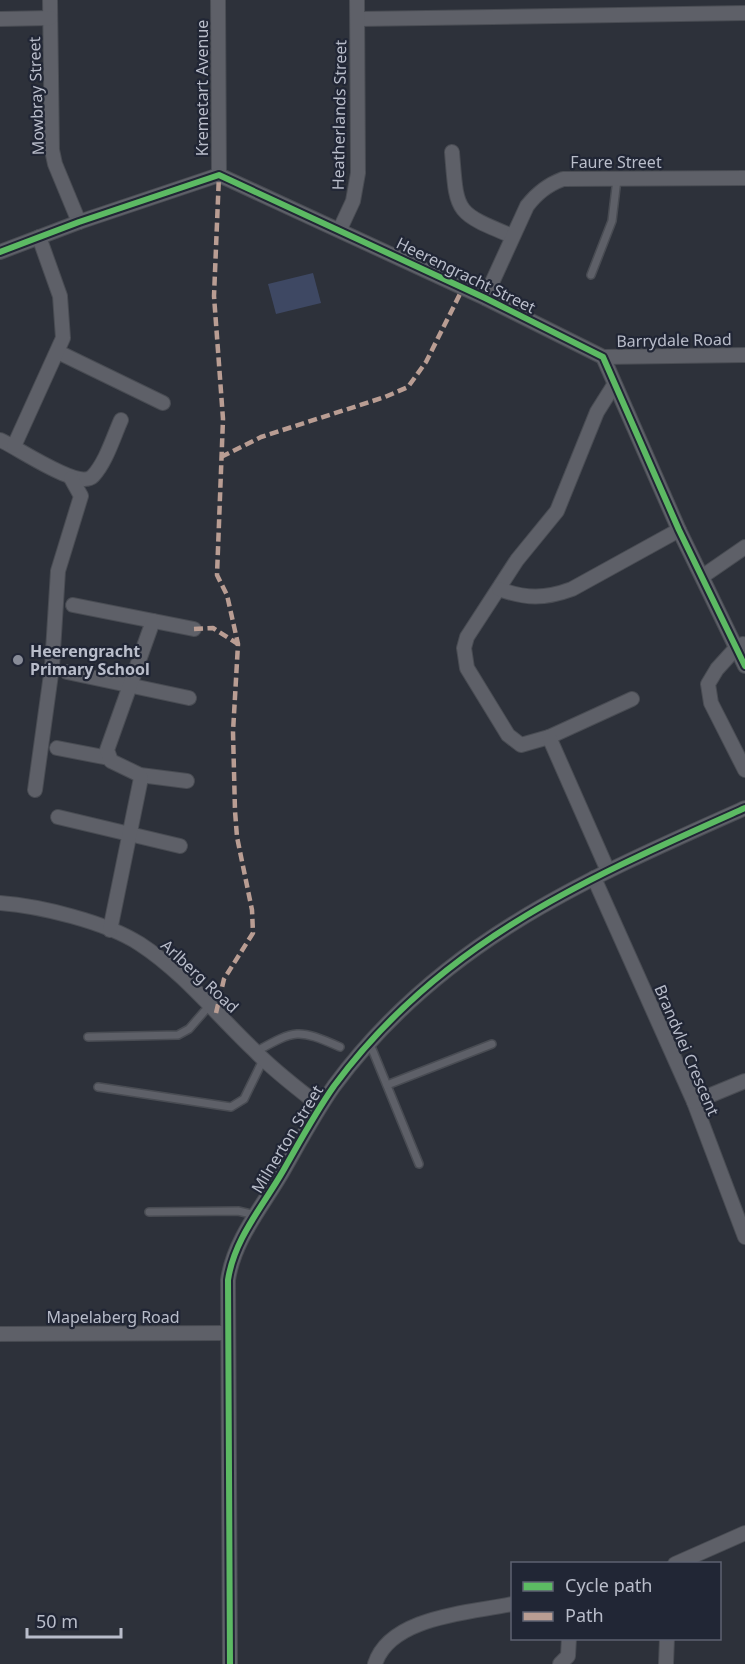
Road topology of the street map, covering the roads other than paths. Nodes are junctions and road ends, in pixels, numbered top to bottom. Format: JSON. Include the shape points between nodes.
{"nodes":[{"id":1,"x":50,"y":0,"type":"edge"},
{"id":2,"x":218,"y":0,"type":"edge"},
{"id":3,"x":357,"y":0,"type":"edge"},
{"id":4,"x":745,"y":13,"type":"edge"},
{"id":5,"x":50,"y":18,"type":"junction"},
{"id":6,"x":0,"y":19,"type":"edge"},
{"id":7,"x":357,"y":19,"type":"junction"},
{"id":8,"x":452,"y":152,"type":"dead end"},
{"id":9,"x":219,"y":175,"type":"junction"},
{"id":10,"x":745,"y":178,"type":"edge"},
{"id":11,"x":617,"y":179,"type":"junction"},
{"id":12,"x":79,"y":222,"type":"junction"},
{"id":13,"x":340,"y":229,"type":"junction"},
{"id":14,"x":512,"y":236,"type":"junction"},
{"id":15,"x":39,"y":237,"type":"junction"},
{"id":16,"x":0,"y":252,"type":"edge"},
{"id":17,"x":591,"y":275,"type":"dead end"},
{"id":18,"x":486,"y":298,"type":"junction"},
{"id":19,"x":58,"y":352,"type":"junction"},
{"id":20,"x":745,"y":355,"type":"edge"},
{"id":21,"x":603,"y":357,"type":"junction"},
{"id":22,"x":614,"y":385,"type":"junction"},
{"id":23,"x":163,"y":403,"type":"dead end"},
{"id":24,"x":121,"y":420,"type":"dead end"},
{"id":25,"x":0,"y":440,"type":"edge"},
{"id":26,"x":14,"y":446,"type":"junction"},
{"id":27,"x":71,"y":477,"type":"junction"},
{"id":28,"x":679,"y":530,"type":"junction"},
{"id":29,"x":745,"y":547,"type":"edge"},
{"id":30,"x":703,"y":576,"type":"junction"},
{"id":31,"x":499,"y":589,"type":"junction"},
{"id":32,"x":73,"y":605,"type":"dead end"},
{"id":33,"x":153,"y":621,"type":"junction"},
{"id":34,"x":194,"y":629,"type":"dead end"},
{"id":35,"x":741,"y":645,"type":"edge"},
{"id":36,"x":745,"y":666,"type":"edge"},
{"id":37,"x":68,"y":672,"type":"dead end"},
{"id":38,"x":130,"y":685,"type":"junction"},
{"id":39,"x":189,"y":698,"type":"dead end"},
{"id":40,"x":632,"y":699,"type":"dead end"},
{"id":41,"x":549,"y":737,"type":"junction"},
{"id":42,"x":57,"y":748,"type":"dead end"},
{"id":43,"x":109,"y":758,"type":"junction"},
{"id":44,"x":745,"y":770,"type":"edge"},
{"id":45,"x":140,"y":775,"type":"junction"},
{"id":46,"x":187,"y":781,"type":"dead end"},
{"id":47,"x":35,"y":789,"type":"dead end"},
{"id":48,"x":745,"y":808,"type":"edge"},
{"id":49,"x":58,"y":817,"type":"dead end"},
{"id":50,"x":130,"y":834,"type":"junction"},
{"id":51,"x":180,"y":846,"type":"dead end"},
{"id":52,"x":608,"y":871,"type":"junction"},
{"id":53,"x":594,"y":878,"type":"junction"},
{"id":54,"x":0,"y":903,"type":"edge"},
{"id":55,"x":110,"y":930,"type":"junction"},
{"id":56,"x":209,"y":1006,"type":"junction"},
{"id":57,"x":88,"y":1037,"type":"dead end"},
{"id":58,"x":370,"y":1044,"type":"junction"},
{"id":59,"x":492,"y":1044,"type":"dead end"},
{"id":60,"x":340,"y":1047,"type":"dead end"},
{"id":61,"x":259,"y":1056,"type":"junction"},
{"id":62,"x":745,"y":1081,"type":"edge"},
{"id":63,"x":387,"y":1085,"type":"junction"},
{"id":64,"x":98,"y":1087,"type":"dead end"},
{"id":65,"x":694,"y":1102,"type":"junction"},
{"id":66,"x":320,"y":1106,"type":"junction"},
{"id":67,"x":419,"y":1164,"type":"dead end"},
{"id":68,"x":149,"y":1212,"type":"dead end"},
{"id":69,"x":256,"y":1215,"type":"junction"},
{"id":70,"x":745,"y":1237,"type":"edge"},
{"id":71,"x":227,"y":1333,"type":"junction"},
{"id":72,"x":0,"y":1334,"type":"edge"},
{"id":73,"x":745,"y":1533,"type":"edge"},
{"id":74,"x":677,"y":1562,"type":"edge"},
{"id":75,"x":511,"y":1604,"type":"edge"},
{"id":76,"x":569,"y":1640,"type":"edge"},
{"id":77,"x":667,"y":1640,"type":"edge"},
{"id":78,"x":230,"y":1664,"type":"edge"},
{"id":79,"x":375,"y":1664,"type":"edge"},
{"id":80,"x":561,"y":1664,"type":"edge"},
{"id":81,"x":666,"y":1664,"type":"edge"}],
"edges":[{"from":1,"to":5,"type":"street","name":"Mowbray Street"},
{"from":2,"to":9,"type":"street","name":"Kremetart Avenue"},
{"from":3,"to":7,"type":"street","name":"Heatherlands Street"},
{"from":4,"to":7,"type":"street"},
{"from":5,"to":6,"type":"street"},
{"from":5,"to":12,"type":"street","name":"Mowbray Street","via":[[52,150]]},
{"from":7,"to":13,"type":"street","name":"Heatherlands Street","via":[[356,188]]},
{"from":8,"to":14,"type":"street","via":[[455,192],[461,209]]},
{"from":9,"to":12,"type":"street"},
{"from":9,"to":13,"type":"street","name":"Heerengracht Street"},
{"from":10,"to":11,"type":"street","name":"Faure Street"},
{"from":11,"to":14,"type":"street","name":"Faure Street","via":[[563,179],[550,184],[527,206]]},
{"from":11,"to":17,"type":"lane","via":[[612,221]]},
{"from":12,"to":15,"type":"street"},
{"from":13,"to":18,"type":"street","name":"Heerengracht Street"},
{"from":14,"to":18,"type":"street","name":"Faure Street"},
{"from":15,"to":16,"type":"street"},
{"from":15,"to":19,"type":"street","via":[[62,310],[63,338]]},
{"from":18,"to":21,"type":"street","name":"Heerengracht Street"},
{"from":19,"to":23,"type":"street"},
{"from":19,"to":26,"type":"street"},
{"from":20,"to":21,"type":"street","name":"Barrydale Road"},
{"from":21,"to":22,"type":"street"},
{"from":22,"to":28,"type":"street"},
{"from":22,"to":31,"type":"street","via":[[597,412],[556,511]]},
{"from":24,"to":27,"type":"street","via":[[92,478]]},
{"from":25,"to":26,"type":"street"},
{"from":26,"to":27,"type":"street"},
{"from":27,"to":47,"type":"street","via":[[81,496],[58,570],[52,667]]},
{"from":28,"to":30,"type":"street"},
{"from":28,"to":31,"type":"street","via":[[554,596],[526,598]]},
{"from":29,"to":30,"type":"street"},
{"from":30,"to":35,"type":"street"},
{"from":31,"to":41,"type":"street","via":[[467,637],[467,668],[511,739],[526,745]]},
{"from":32,"to":33,"type":"street"},
{"from":33,"to":34,"type":"street"},
{"from":33,"to":38,"type":"street"},
{"from":35,"to":36,"type":"street"},
{"from":35,"to":44,"type":"street","via":[[708,684],[711,703]]},
{"from":37,"to":38,"type":"street"},
{"from":38,"to":39,"type":"street"},
{"from":38,"to":43,"type":"street","via":[[107,750]]},
{"from":40,"to":41,"type":"street"},
{"from":41,"to":52,"type":"street"},
{"from":42,"to":43,"type":"street"},
{"from":43,"to":45,"type":"street"},
{"from":45,"to":46,"type":"street"},
{"from":45,"to":50,"type":"street"},
{"from":48,"to":52,"type":"street","name":"Milnerton Street"},
{"from":49,"to":50,"type":"street"},
{"from":50,"to":51,"type":"street"},
{"from":50,"to":55,"type":"street"},
{"from":52,"to":53,"type":"street","name":"Milnerton Street"},
{"from":53,"to":58,"type":"street","name":"Milnerton Street","via":[[542,904],[430,982]]},
{"from":53,"to":65,"type":"street","name":"Brandvlei Crescent"},
{"from":54,"to":55,"type":"street","name":"Arlberg Road"},
{"from":55,"to":56,"type":"street","name":"Arlberg Road","via":[[158,958]]},
{"from":56,"to":57,"type":"lane","via":[[189,1029],[178,1035]]},
{"from":56,"to":61,"type":"street","name":"Arlberg Road"},
{"from":58,"to":63,"type":"lane"},
{"from":58,"to":66,"type":"street","name":"Milnerton Street"},
{"from":59,"to":63,"type":"lane"},
{"from":60,"to":61,"type":"lane","via":[[303,1033],[284,1036]]},
{"from":61,"to":64,"type":"lane","via":[[244,1098],[231,1107]]},
{"from":61,"to":66,"type":"street","name":"Arlberg Road"},
{"from":62,"to":65,"type":"street"},
{"from":63,"to":67,"type":"lane"},
{"from":65,"to":70,"type":"street","name":"Brandvlei Crescent"},
{"from":66,"to":69,"type":"street","name":"Milnerton Street"},
{"from":68,"to":69,"type":"lane","via":[[228,1211]]},
{"from":69,"to":71,"type":"street","name":"Milnerton Street","via":[[230,1265]]},
{"from":71,"to":72,"type":"street","name":"Mapelaberg Road"},
{"from":71,"to":78,"type":"street","name":"Milnerton Street"},
{"from":73,"to":74,"type":"street"},
{"from":75,"to":79,"type":"street","via":[[407,1628],[384,1646]]},
{"from":76,"to":80,"type":"street","via":[[568,1656]]},
{"from":77,"to":81,"type":"street"}]}
